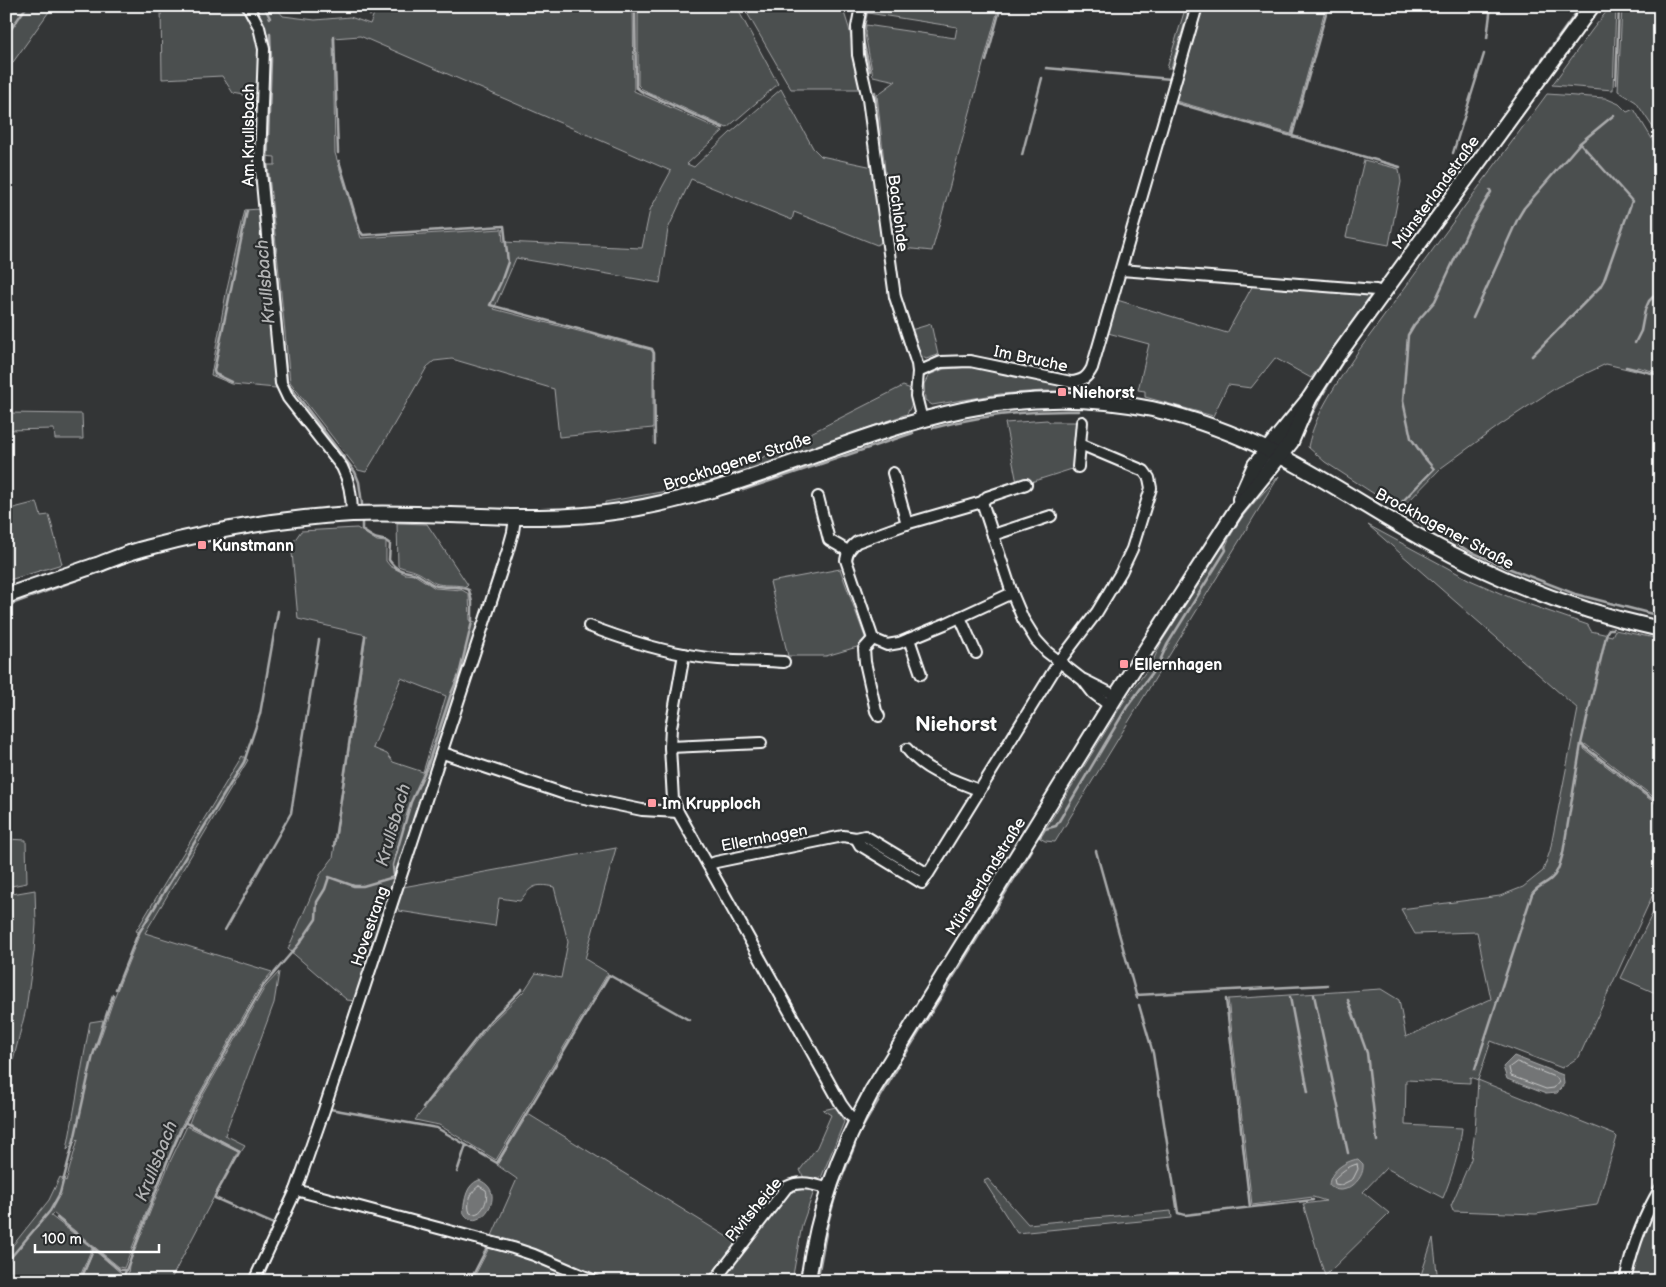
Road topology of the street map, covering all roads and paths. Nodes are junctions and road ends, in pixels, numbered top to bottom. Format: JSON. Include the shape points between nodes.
{"nodes":[{"id":1,"x":248,"y":6,"type":"edge"},
{"id":2,"x":861,"y":6,"type":"edge"},
{"id":3,"x":1196,"y":6,"type":"edge"},
{"id":4,"x":1592,"y":6,"type":"edge"},
{"id":5,"x":1121,"y":270,"type":"junction"},
{"id":6,"x":1383,"y":293,"type":"junction"},
{"id":7,"x":918,"y":372,"type":"junction"},
{"id":8,"x":1309,"y":399,"type":"junction"},
{"id":9,"x":922,"y":420,"type":"junction"},
{"id":10,"x":1082,"y":422,"type":"dead end"},
{"id":11,"x":1080,"y":444,"type":"junction"},
{"id":12,"x":1266,"y":450,"type":"junction"},
{"id":13,"x":1280,"y":456,"type":"junction"},
{"id":14,"x":1078,"y":467,"type":"dead end"},
{"id":15,"x":894,"y":473,"type":"dead end"},
{"id":16,"x":1026,"y":484,"type":"dead end"},
{"id":17,"x":818,"y":497,"type":"dead end"},
{"id":18,"x":982,"y":502,"type":"junction"},
{"id":19,"x":1236,"y":510,"type":"junction"},
{"id":20,"x":352,"y":514,"type":"junction"},
{"id":21,"x":1051,"y":516,"type":"dead end"},
{"id":22,"x":515,"y":518,"type":"junction"},
{"id":23,"x":906,"y":524,"type":"junction"},
{"id":24,"x":992,"y":535,"type":"junction"},
{"id":25,"x":848,"y":552,"type":"junction"},
{"id":26,"x":1012,"y":593,"type":"junction"},
{"id":27,"x":6,"y":596,"type":"edge"},
{"id":28,"x":960,"y":617,"type":"junction"},
{"id":29,"x":589,"y":626,"type":"dead end"},
{"id":30,"x":1660,"y":629,"type":"edge"},
{"id":31,"x":872,"y":638,"type":"junction"},
{"id":32,"x":909,"y":639,"type":"junction"},
{"id":33,"x":976,"y":653,"type":"dead end"},
{"id":34,"x":684,"y":654,"type":"junction"},
{"id":35,"x":784,"y":662,"type":"dead end"},
{"id":36,"x":1059,"y":662,"type":"junction"},
{"id":37,"x":921,"y":674,"type":"dead end"},
{"id":38,"x":1113,"y":701,"type":"junction"},
{"id":39,"x":879,"y":716,"type":"dead end"},
{"id":40,"x":761,"y":743,"type":"dead end"},
{"id":41,"x":670,"y":748,"type":"junction"},
{"id":42,"x":907,"y":749,"type":"dead end"},
{"id":43,"x":443,"y":753,"type":"junction"},
{"id":44,"x":979,"y":790,"type":"junction"},
{"id":45,"x":678,"y":812,"type":"junction"},
{"id":46,"x":708,"y":865,"type":"junction"},
{"id":47,"x":856,"y":1120,"type":"junction"},
{"id":48,"x":828,"y":1188,"type":"junction"},
{"id":49,"x":1660,"y":1189,"type":"edge"},
{"id":50,"x":296,"y":1190,"type":"junction"},
{"id":51,"x":254,"y":1281,"type":"edge"},
{"id":52,"x":595,"y":1281,"type":"edge"},
{"id":53,"x":714,"y":1281,"type":"edge"},
{"id":54,"x":808,"y":1281,"type":"edge"},
{"id":55,"x":1625,"y":1281,"type":"edge"}],
"edges":[{"from":1,"to":20,"type":"street","name":"Am Krullsbach","via":[[259,27],[264,49],[260,161],[281,384],[288,398],[342,467],[348,478]]},
{"from":2,"to":7,"type":"street","name":"Bachlohde","via":[[857,27],[858,55],[868,98],[895,297]]},
{"from":3,"to":5,"type":"street","name":"Im Bruche"},
{"from":4,"to":6,"type":"main road","name":"Münsterlandstraße"},
{"from":5,"to":6,"type":"street"},
{"from":5,"to":7,"type":"street","name":"Im Bruche","via":[[1092,368],[1085,379],[1071,382],[970,361],[940,362]]},
{"from":6,"to":8,"type":"main road","name":"Münsterlandstraße"},
{"from":7,"to":9,"type":"street","name":"Bachlohde","via":[[916,396]]},
{"from":8,"to":12,"type":"main road","name":"Münsterlandstraße"},
{"from":8,"to":13,"type":"main road","name":"Münsterlandstraße","via":[[1291,442]]},
{"from":9,"to":12,"type":"main road","name":"Brockhagener Straße","via":[[1003,404],[1086,400],[1128,404],[1177,415]]},
{"from":9,"to":22,"type":"main road","name":"Brockhagener Straße","via":[[668,502],[592,515]]},
{"from":10,"to":11,"type":"street"},
{"from":11,"to":14,"type":"street"},
{"from":11,"to":36,"type":"street","name":"Ellernhagen","via":[[1144,471],[1152,488],[1121,572]]},
{"from":12,"to":13,"type":"main road","name":"Brockhagener Straße"},
{"from":12,"to":19,"type":"main road","name":"Münsterlandstraße","via":[[1254,465]]},
{"from":13,"to":19,"type":"main road","name":"Münsterlandstraße"},
{"from":13,"to":30,"type":"main road","name":"Brockhagener Straße","via":[[1476,567],[1570,605]]},
{"from":15,"to":23,"type":"street"},
{"from":16,"to":18,"type":"street","via":[[987,497]]},
{"from":17,"to":25,"type":"street","via":[[829,540]]},
{"from":18,"to":23,"type":"street"},
{"from":18,"to":24,"type":"street"},
{"from":19,"to":38,"type":"main road","name":"Münsterlandstraße"},
{"from":20,"to":22,"type":"main road","name":"Brockhagener Straße"},
{"from":20,"to":27,"type":"main road","name":"Brockhagener Straße","via":[[222,530],[151,547]]},
{"from":21,"to":24,"type":"street"},
{"from":22,"to":43,"type":"street","name":"Hovestrang","via":[[508,550]]},
{"from":23,"to":25,"type":"street","via":[[857,542]]},
{"from":24,"to":26,"type":"street"},
{"from":25,"to":31,"type":"street","via":[[846,560],[850,578]]},
{"from":26,"to":28,"type":"street"},
{"from":26,"to":36,"type":"street","via":[[1036,640]]},
{"from":28,"to":32,"type":"street"},
{"from":28,"to":33,"type":"street"},
{"from":29,"to":34,"type":"street"},
{"from":31,"to":32,"type":"street","via":[[887,645]]},
{"from":31,"to":39,"type":"street","via":[[864,648],[865,662]]},
{"from":32,"to":37,"type":"street"},
{"from":34,"to":35,"type":"street"},
{"from":34,"to":41,"type":"street"},
{"from":36,"to":38,"type":"street","via":[[1083,680],[1093,693]]},
{"from":36,"to":44,"type":"street","name":"Ellernhagen"},
{"from":38,"to":47,"type":"main road","name":"Münsterlandstraße"},
{"from":40,"to":41,"type":"street"},
{"from":41,"to":45,"type":"street","via":[[673,800]]},
{"from":42,"to":44,"type":"street","via":[[916,760],[940,775]]},
{"from":43,"to":45,"type":"street","via":[[565,794],[642,810]]},
{"from":43,"to":50,"type":"street","name":"Hovestrang"},
{"from":44,"to":46,"type":"street","name":"Ellernhagen","via":[[922,883],[860,845],[856,838],[843,836]]},
{"from":45,"to":46,"type":"street"},
{"from":46,"to":47,"type":"street","via":[[841,1104]]},
{"from":47,"to":48,"type":"main road","name":"Münsterlandstraße"},
{"from":48,"to":53,"type":"street","name":"Pivitsheide","via":[[802,1183],[787,1187]]},
{"from":48,"to":54,"type":"main road","name":"Münsterlandstraße","via":[[812,1247]]},
{"from":49,"to":55,"type":"street","via":[[1643,1222]]},
{"from":50,"to":51,"type":"street","name":"Hovestrang"},
{"from":50,"to":52,"type":"street","via":[[513,1248]]}]}
